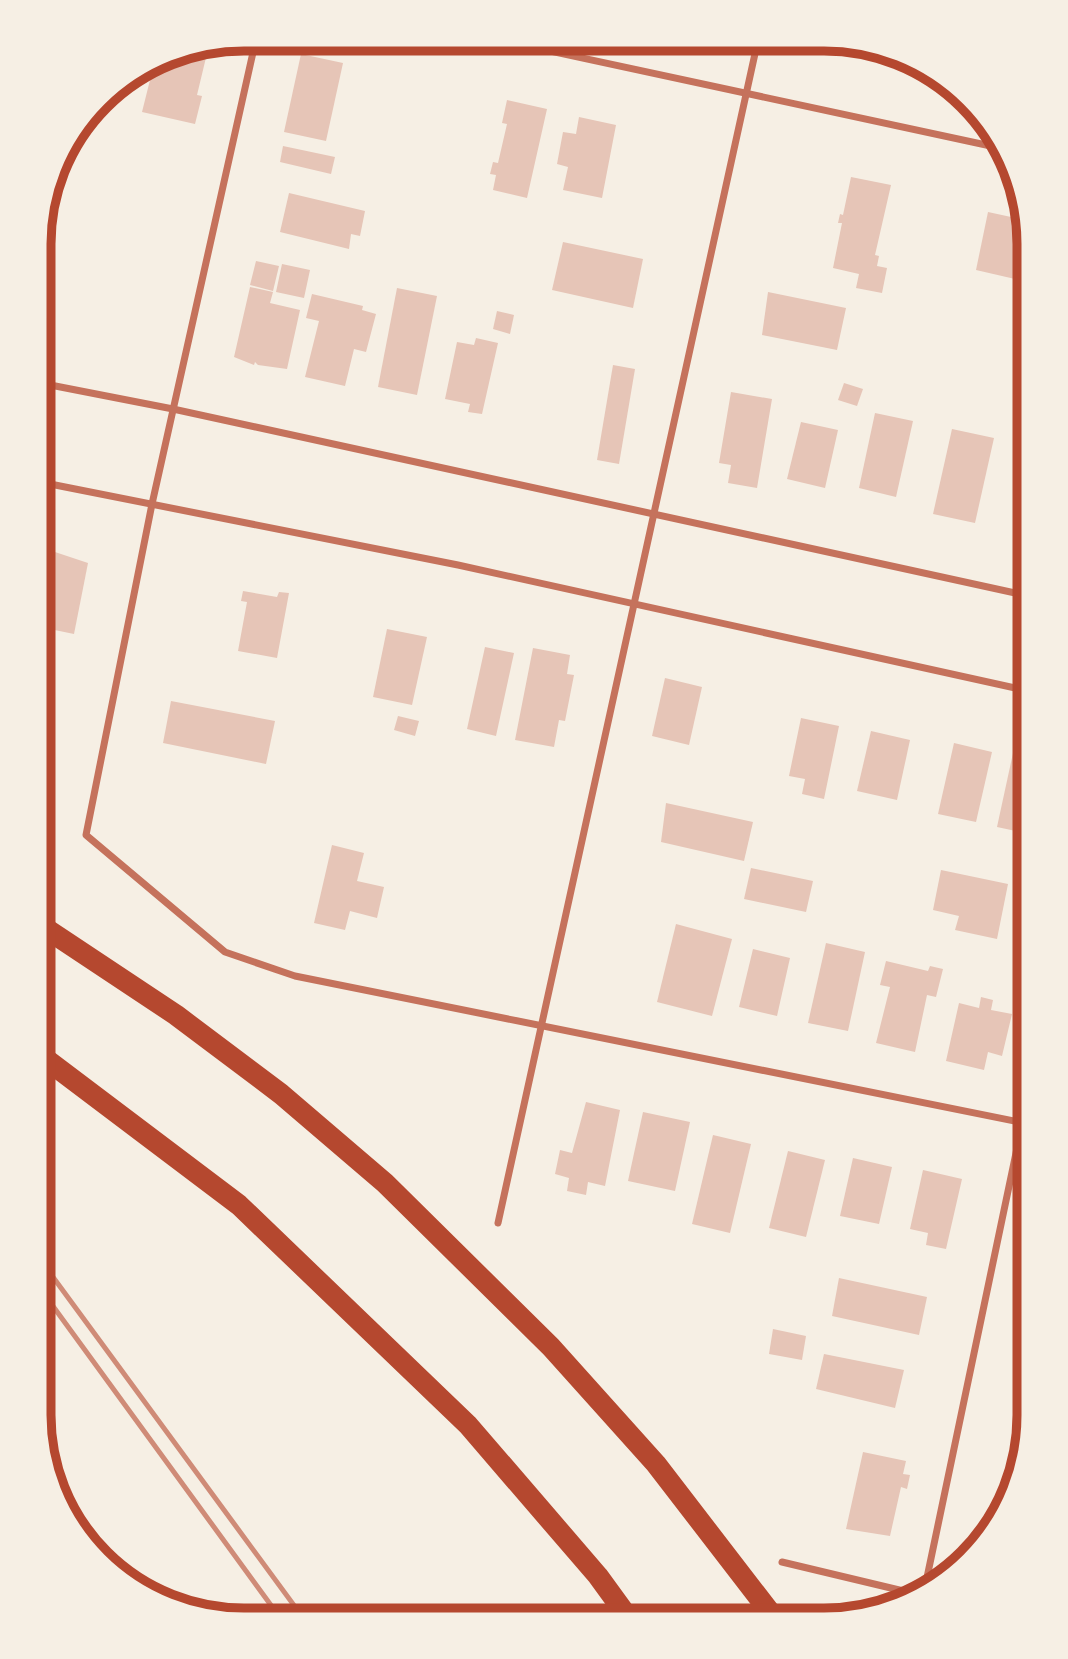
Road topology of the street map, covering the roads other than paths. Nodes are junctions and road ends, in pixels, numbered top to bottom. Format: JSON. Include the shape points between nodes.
{"nodes":[{"id":1,"x":253,"y":51,"type":"edge"},
{"id":2,"x":551,"y":51,"type":"edge"},
{"id":3,"x":756,"y":51,"type":"edge"},
{"id":4,"x":747,"y":92,"type":"junction"},
{"id":5,"x":990,"y":146,"type":"edge"},
{"id":6,"x":51,"y":385,"type":"edge"},
{"id":7,"x":173,"y":409,"type":"junction"},
{"id":8,"x":51,"y":484,"type":"edge"},
{"id":9,"x":152,"y":505,"type":"junction"},
{"id":10,"x":655,"y":513,"type":"junction"},
{"id":11,"x":1017,"y":593,"type":"edge"},
{"id":12,"x":634,"y":604,"type":"junction"},
{"id":13,"x":1017,"y":688,"type":"edge"},
{"id":14,"x":51,"y":932,"type":"edge"},
{"id":15,"x":539,"y":1027,"type":"junction"},
{"id":16,"x":51,"y":1063,"type":"edge"},
{"id":17,"x":1017,"y":1122,"type":"edge"},
{"id":18,"x":1017,"y":1165,"type":"edge"},
{"id":19,"x":498,"y":1223,"type":"dead end"},
{"id":20,"x":782,"y":1562,"type":"dead end"},
{"id":21,"x":927,"y":1578,"type":"edge"},
{"id":22,"x":904,"y":1591,"type":"edge"},
{"id":23,"x":621,"y":1608,"type":"edge"},
{"id":24,"x":767,"y":1608,"type":"edge"}],
"edges":[{"from":1,"to":7,"type":"street"},
{"from":2,"to":4,"type":"street"},
{"from":3,"to":4,"type":"street"},
{"from":4,"to":5,"type":"street"},
{"from":4,"to":10,"type":"street"},
{"from":6,"to":7,"type":"street"},
{"from":7,"to":9,"type":"street"},
{"from":7,"to":10,"type":"street"},
{"from":8,"to":9,"type":"street"},
{"from":9,"to":12,"type":"street"},
{"from":9,"to":15,"type":"street","via":[[86,835],[225,952],[295,976]]},
{"from":10,"to":11,"type":"street"},
{"from":10,"to":12,"type":"street"},
{"from":12,"to":13,"type":"street"},
{"from":12,"to":15,"type":"street"},
{"from":14,"to":24,"type":"highway","via":[[176,1015],[281,1094],[385,1183],[551,1347],[656,1464]]},
{"from":15,"to":17,"type":"street"},
{"from":15,"to":19,"type":"street"},
{"from":16,"to":23,"type":"highway","via":[[249,1214],[468,1425]]},
{"from":18,"to":21,"type":"street"},
{"from":20,"to":22,"type":"street"}]}
